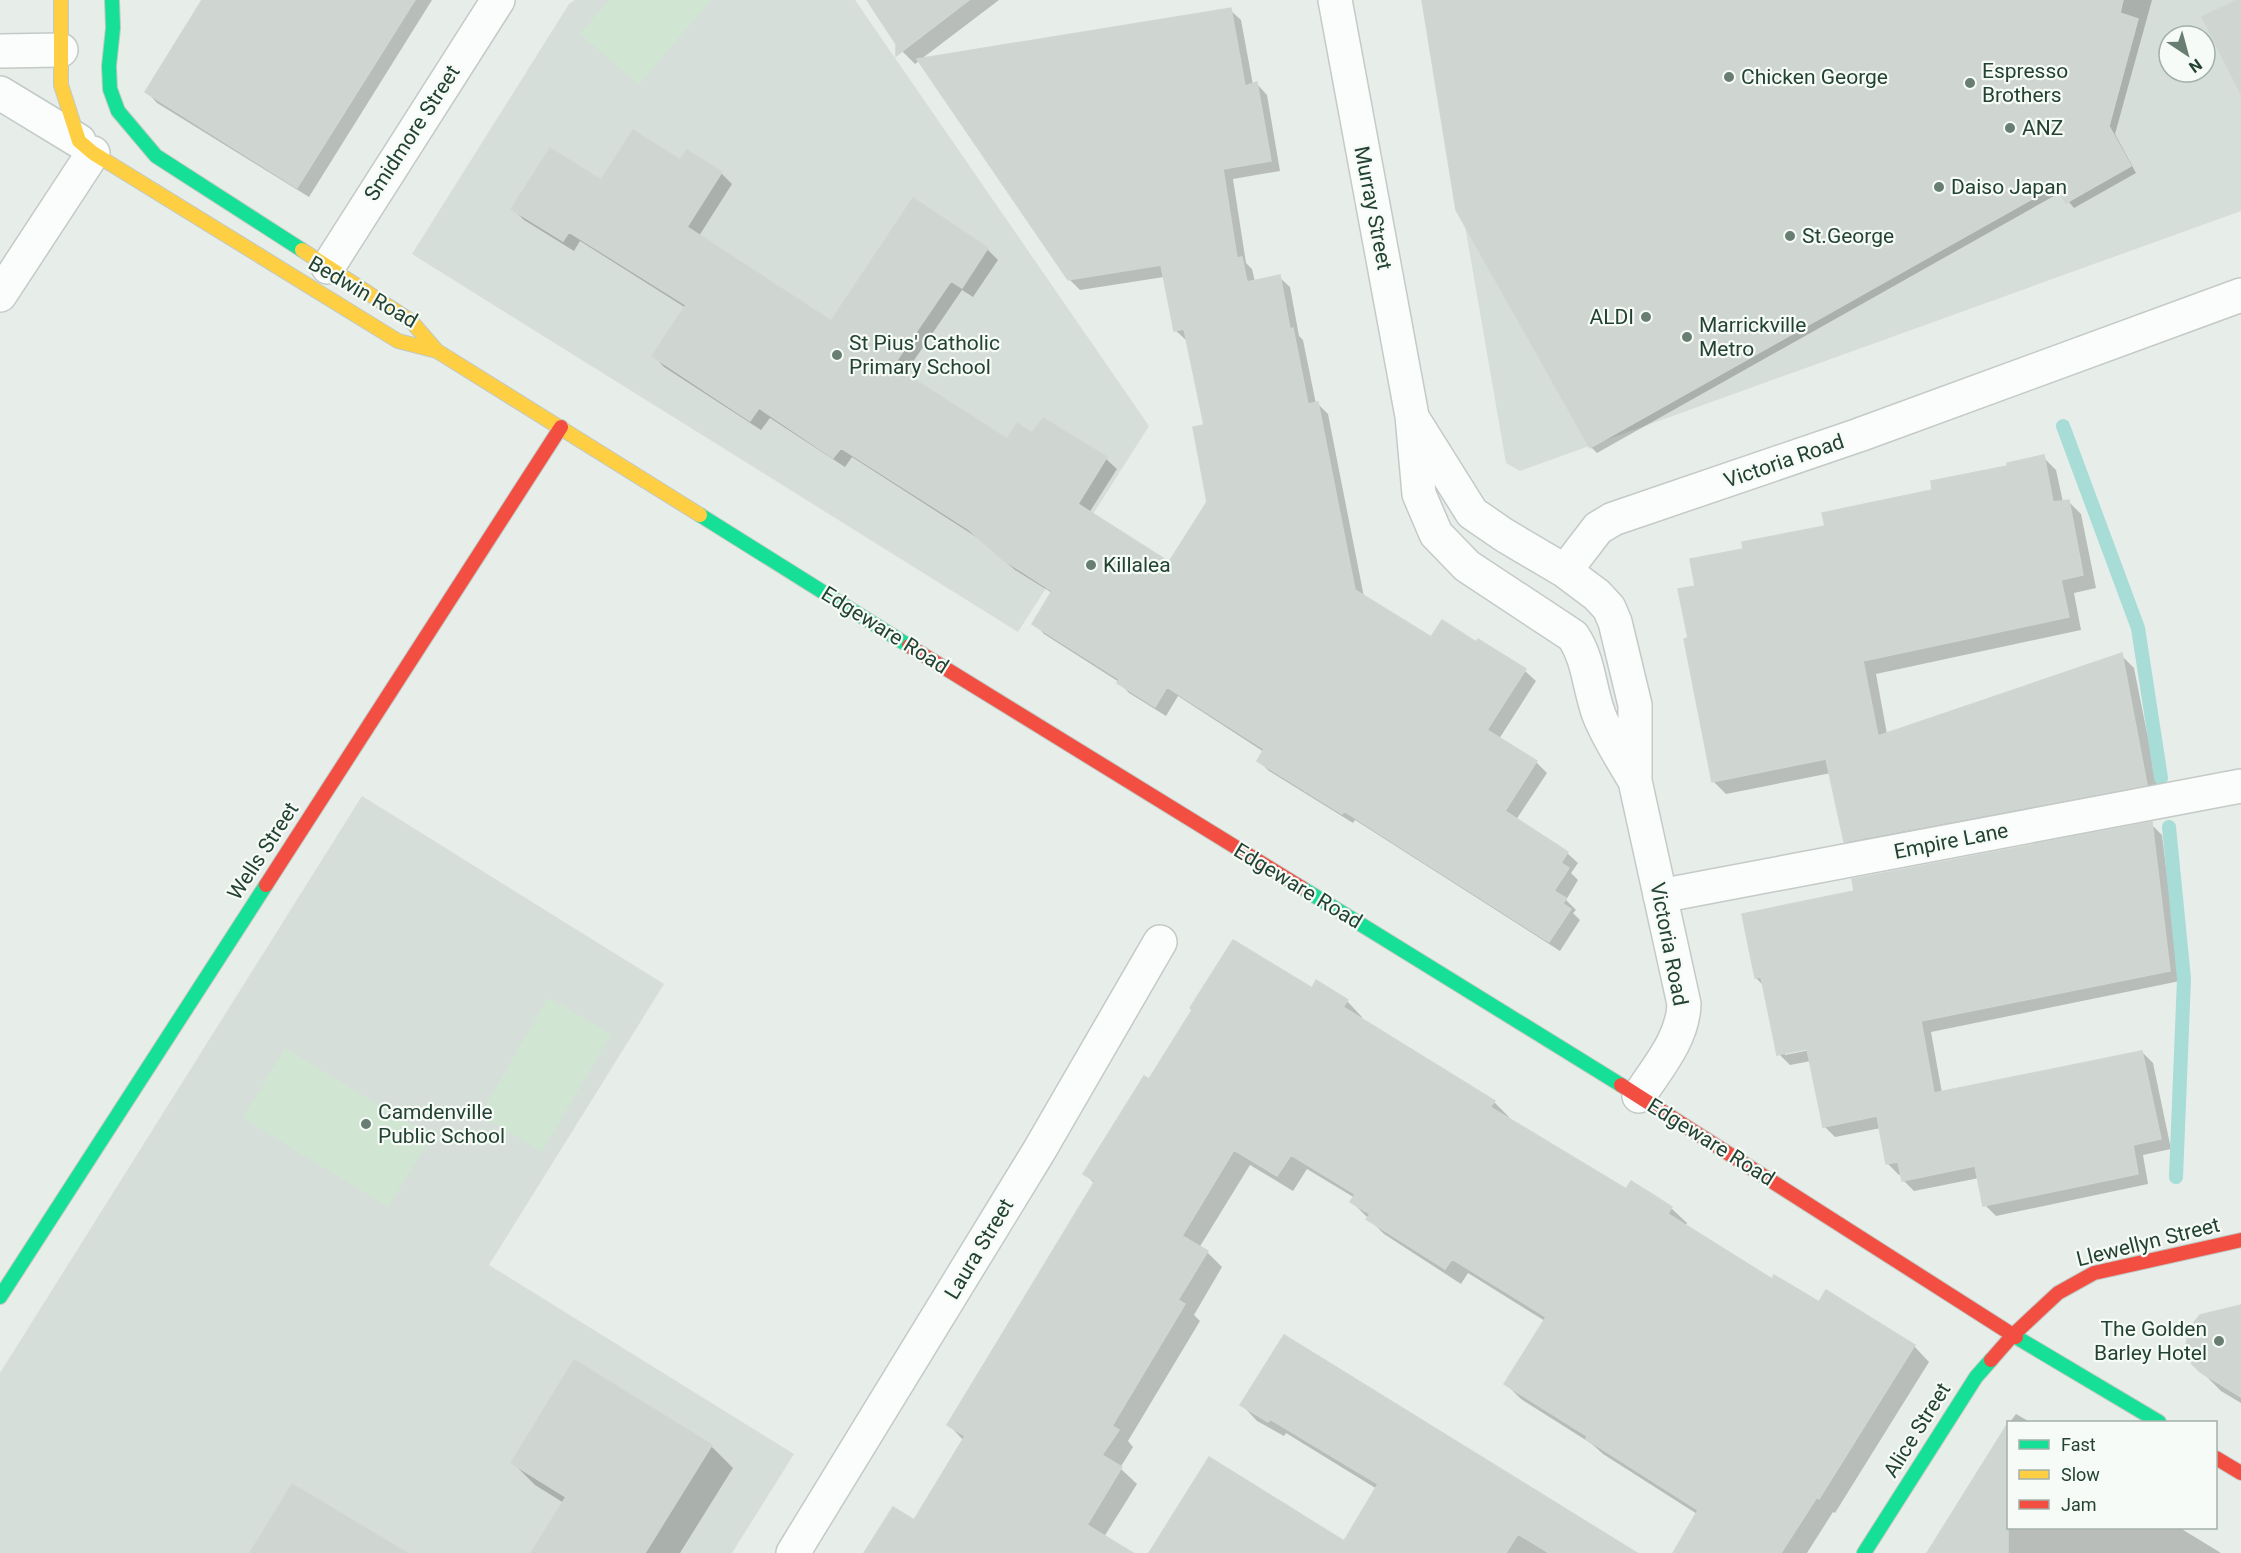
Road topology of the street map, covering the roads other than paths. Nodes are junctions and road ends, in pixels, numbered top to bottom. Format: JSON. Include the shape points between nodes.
{"nodes":[{"id":1,"x":61,"y":0,"type":"edge"},
{"id":2,"x":112,"y":0,"type":"edge"},
{"id":3,"x":498,"y":0,"type":"edge"},
{"id":4,"x":1335,"y":0,"type":"edge"},
{"id":5,"x":126,"y":14,"type":"dead end"},
{"id":6,"x":113,"y":28,"type":"junction"},
{"id":7,"x":0,"y":51,"type":"edge"},
{"id":8,"x":61,"y":51,"type":"junction"},
{"id":9,"x":0,"y":93,"type":"edge"},
{"id":10,"x":86,"y":147,"type":"junction"},
{"id":11,"x":328,"y":267,"type":"junction"},
{"id":12,"x":0,"y":295,"type":"edge"},
{"id":13,"x":2241,"y":295,"type":"edge"},
{"id":14,"x":437,"y":351,"type":"junction"},
{"id":15,"x":1412,"y":416,"type":"junction"},
{"id":16,"x":561,"y":427,"type":"junction"},
{"id":17,"x":1565,"y":571,"type":"junction"},
{"id":18,"x":1538,"y":611,"type":"joint"},
{"id":19,"x":1635,"y":781,"type":"junction"},
{"id":20,"x":2241,"y":786,"type":"edge"},
{"id":21,"x":1660,"y":896,"type":"junction"},
{"id":22,"x":1160,"y":942,"type":"dead end"},
{"id":23,"x":1639,"y":1096,"type":"junction"},
{"id":24,"x":2241,"y":1240,"type":"edge"},
{"id":25,"x":0,"y":1297,"type":"edge"},
{"id":26,"x":2013,"y":1335,"type":"junction"},
{"id":27,"x":2156,"y":1421,"type":"edge"},
{"id":28,"x":2217,"y":1459,"type":"edge"},
{"id":29,"x":2241,"y":1473,"type":"edge"},
{"id":30,"x":793,"y":1553,"type":"edge"},
{"id":31,"x":1864,"y":1553,"type":"edge"}],
"edges":[{"from":1,"to":8,"type":"main road"},
{"from":2,"to":6,"type":"main road","name":"Bedwin Road"},
{"from":3,"to":11,"type":"street","name":"Smidmore Street"},
{"from":4,"to":15,"type":"street","name":"Murray Street"},
{"from":5,"to":6,"type":"main road"},
{"from":6,"to":11,"type":"main road","name":"Bedwin Road","via":[[110,89],[117,111],[156,156]]},
{"from":7,"to":8,"type":"street"},
{"from":8,"to":10,"type":"main road","via":[[61,85]]},
{"from":9,"to":10,"type":"street"},
{"from":10,"to":12,"type":"street"},
{"from":10,"to":14,"type":"main road","name":"Bedwin Road","via":[[398,341]]},
{"from":11,"to":14,"type":"main road","name":"Bedwin Road","via":[[411,321]]},
{"from":13,"to":17,"type":"street","name":"Victoria Road","via":[[1848,439],[1613,519],[1598,528]]},
{"from":14,"to":16,"type":"main road","name":"Edgeware Road"},
{"from":15,"to":17,"type":"street","name":"Murray Street","via":[[1472,513]]},
{"from":15,"to":18,"type":"street","name":"Murray Street","via":[[1419,494],[1436,534],[1467,566]]},
{"from":16,"to":23,"type":"main road","name":"Edgeware Road"},
{"from":16,"to":25,"type":"main road","name":"Wells Street"},
{"from":17,"to":19,"type":"street","name":"Victoria Road","via":[[1597,595],[1615,622],[1635,705]]},
{"from":18,"to":19,"type":"street","name":"Victoria Road","via":[[1573,636],[1581,648],[1599,715]]},
{"from":19,"to":21,"type":"street","name":"Victoria Road"},
{"from":20,"to":21,"type":"street","name":"Empire Lane"},
{"from":21,"to":23,"type":"street","name":"Victoria Road","via":[[1684,1004],[1683,1020],[1678,1035]]},
{"from":22,"to":30,"type":"street","name":"Laura Street","via":[[1039,1151]]},
{"from":23,"to":26,"type":"main road","name":"Edgeware Road"},
{"from":24,"to":26,"type":"main road","name":"Llewellyn Street","via":[[2094,1273],[2058,1293]]},
{"from":26,"to":27,"type":"main road","name":"Edgeware Road"},
{"from":26,"to":31,"type":"main road","name":"Alice Street","via":[[1976,1377]]},
{"from":28,"to":29,"type":"main road"}]}
